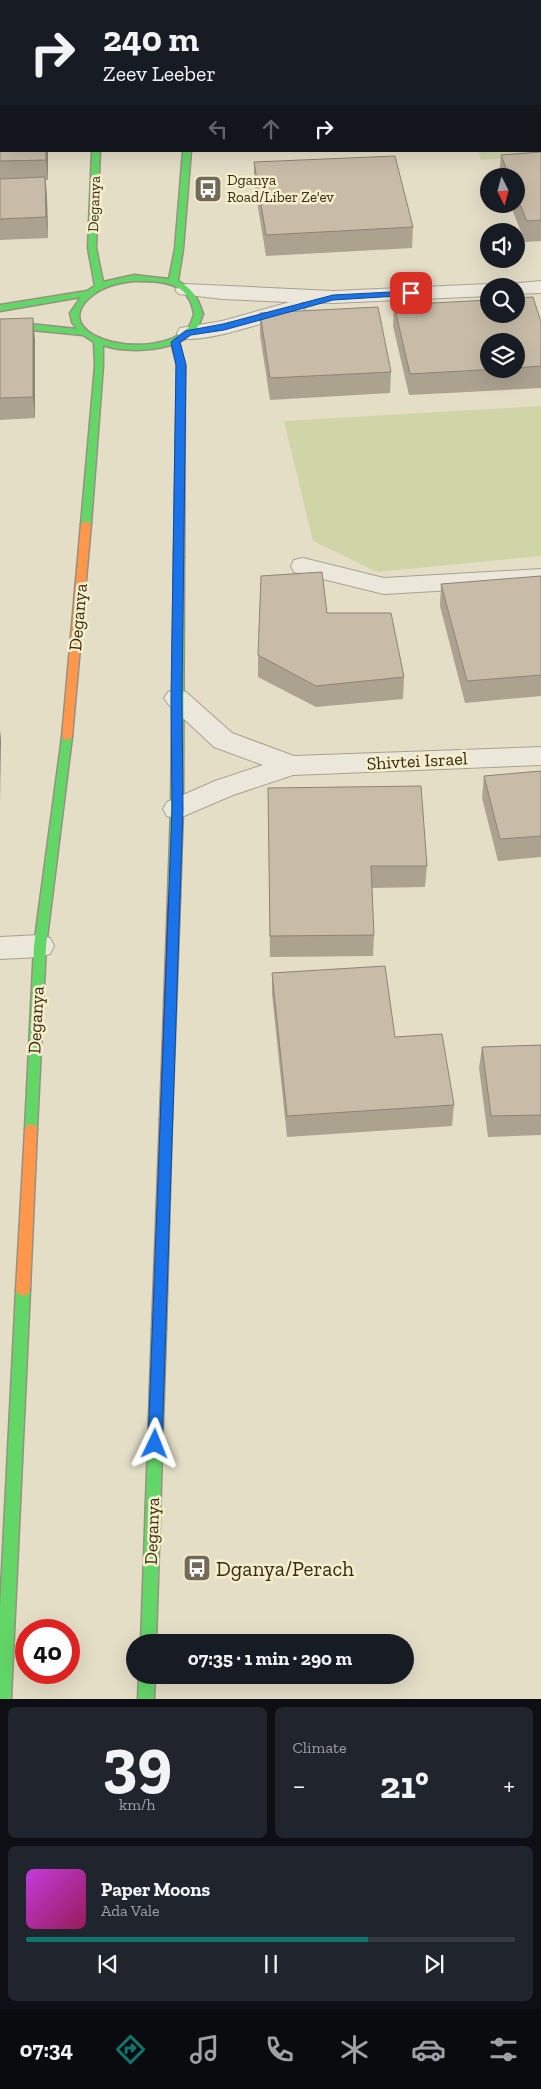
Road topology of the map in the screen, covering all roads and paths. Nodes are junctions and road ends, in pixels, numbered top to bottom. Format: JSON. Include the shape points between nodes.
{"nodes":[{"id":1,"x":96,"y":152,"type":"edge"},
{"id":2,"x":187,"y":152,"type":"edge"},
{"id":3,"x":100,"y":287,"type":"junction"},
{"id":4,"x":180,"y":287,"type":"junction"},
{"id":5,"x":541,"y":287,"type":"edge"},
{"id":6,"x":525,"y":288,"type":"edge"},
{"id":7,"x":480,"y":290,"type":"edge"},
{"id":8,"x":87,"y":293,"type":"junction"},
{"id":9,"x":333,"y":297,"type":"junction"},
{"id":10,"x":0,"y":308,"type":"edge"},
{"id":11,"x":0,"y":324,"type":"edge"},
{"id":12,"x":83,"y":332,"type":"junction"},
{"id":13,"x":182,"y":337,"type":"junction"},
{"id":14,"x":98,"y":342,"type":"junction"},
{"id":15,"x":303,"y":566,"type":"dead end"},
{"id":16,"x":541,"y":577,"type":"edge"},
{"id":17,"x":177,"y":698,"type":"junction"},
{"id":18,"x":541,"y":756,"type":"edge"},
{"id":19,"x":292,"y":766,"type":"junction"},
{"id":20,"x":177,"y":809,"type":"junction"},
{"id":21,"x":40,"y":946,"type":"junction"},
{"id":22,"x":0,"y":948,"type":"edge"},
{"id":23,"x":148,"y":1634,"type":"edge"},
{"id":24,"x":147,"y":1684,"type":"edge"},
{"id":25,"x":3,"y":1699,"type":"edge"},
{"id":26,"x":146,"y":1699,"type":"edge"}],
"edges":[{"from":1,"to":3,"type":"street","name":"Deganya","via":[[92,248]]},
{"from":2,"to":4,"type":"street"},
{"from":3,"to":4,"type":"street","via":[[114,280],[155,278]]},
{"from":3,"to":8,"type":"street"},
{"from":4,"to":9,"type":"street","via":[[223,293]]},
{"from":4,"to":13,"type":"street","via":[[195,299],[200,309],[197,321]]},
{"from":5,"to":6,"type":"street"},
{"from":7,"to":9,"type":"street"},
{"from":8,"to":10,"type":"street"},
{"from":8,"to":12,"type":"street","via":[[75,311],[76,322]]},
{"from":9,"to":13,"type":"street"},
{"from":11,"to":12,"type":"street"},
{"from":12,"to":14,"type":"street"},
{"from":13,"to":14,"type":"street","via":[[152,347],[132,349]]},
{"from":13,"to":17,"type":"street","name":"Deganya"},
{"from":14,"to":21,"type":"street","name":"Deganya","via":[[98,376],[66,753]]},
{"from":15,"to":16,"type":"street","via":[[384,586]]},
{"from":17,"to":19,"type":"street","name":"Shivtei Israel","via":[[223,740]]},
{"from":17,"to":20,"type":"street","name":"Deganya"},
{"from":18,"to":19,"type":"street","name":"Shivtei Israel"},
{"from":19,"to":20,"type":"street","name":"Shivtei Israel","via":[[224,788]]},
{"from":20,"to":23,"type":"street","name":"Deganya"},
{"from":21,"to":22,"type":"street"},
{"from":21,"to":25,"type":"street","name":"Deganya"},
{"from":24,"to":26,"type":"street"}]}
